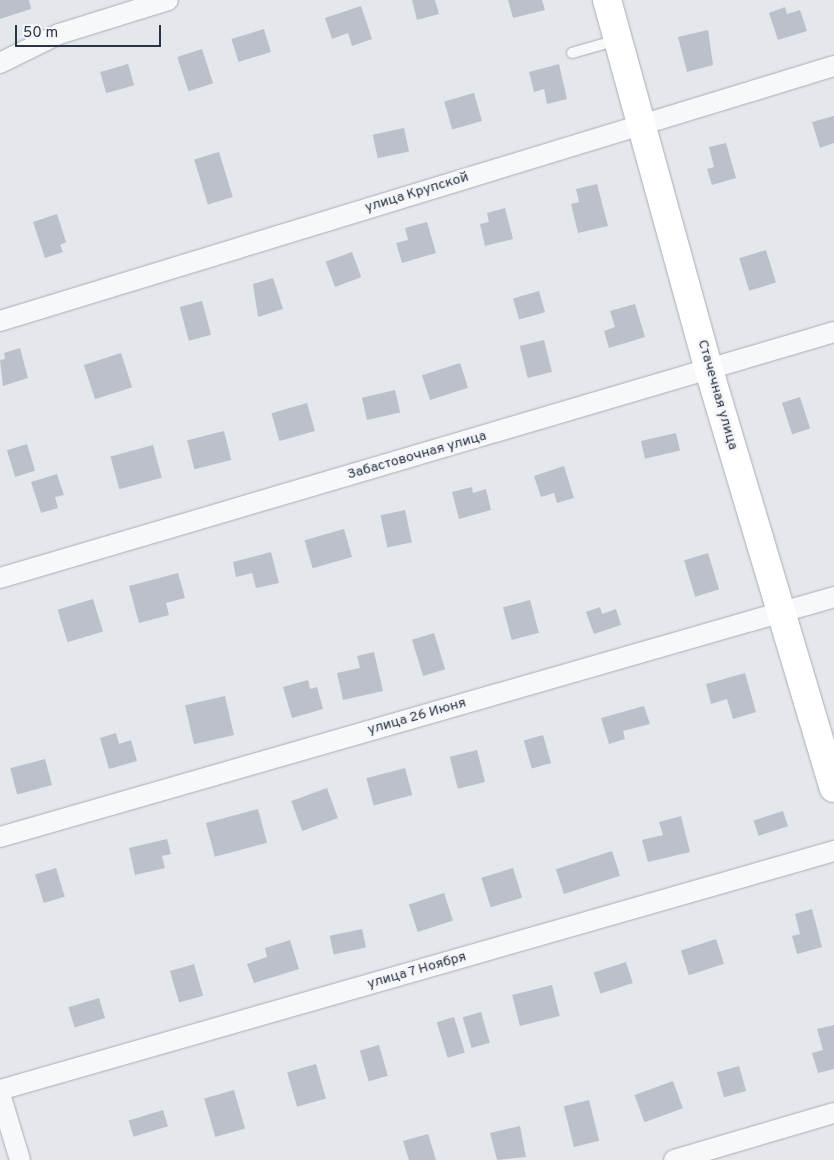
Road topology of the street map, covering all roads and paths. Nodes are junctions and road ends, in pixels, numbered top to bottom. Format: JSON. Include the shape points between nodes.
{"nodes":[{"id":1,"x":168,"y":0,"type":"edge"},
{"id":2,"x":607,"y":0,"type":"edge"},
{"id":3,"x":618,"y":40,"type":"junction"},
{"id":4,"x":572,"y":53,"type":"dead end"},
{"id":5,"x":0,"y":64,"type":"edge"},
{"id":6,"x":834,"y":66,"type":"edge"},
{"id":7,"x":643,"y":123,"type":"junction"},
{"id":8,"x":0,"y":321,"type":"edge"},
{"id":9,"x":834,"y":332,"type":"edge"},
{"id":10,"x":709,"y":370,"type":"junction"},
{"id":11,"x":0,"y":578,"type":"edge"},
{"id":12,"x":834,"y":597,"type":"edge"},
{"id":13,"x":782,"y":612,"type":"junction"},
{"id":14,"x":834,"y":788,"type":"edge"},
{"id":15,"x":0,"y":837,"type":"edge"},
{"id":16,"x":834,"y":851,"type":"edge"},
{"id":17,"x":0,"y":1092,"type":"edge"},
{"id":18,"x":834,"y":1112,"type":"edge"},
{"id":19,"x":20,"y":1160,"type":"edge"},
{"id":20,"x":674,"y":1160,"type":"edge"}],
"edges":[{"from":1,"to":5,"type":"street","via":[[59,34]]},
{"from":2,"to":3,"type":"street","name":"Стачечная улица"},
{"from":3,"to":4,"type":"lane"},
{"from":3,"to":7,"type":"street","name":"Стачечная улица"},
{"from":6,"to":7,"type":"street","name":"улица Крупской"},
{"from":7,"to":8,"type":"street","name":"улица Крупской"},
{"from":7,"to":10,"type":"street","name":"Стачечная улица"},
{"from":9,"to":10,"type":"street","name":"Забастовочная улица"},
{"from":10,"to":11,"type":"street","name":"Забастовочная улица"},
{"from":10,"to":13,"type":"street","name":"Стачечная улица"},
{"from":12,"to":13,"type":"street","name":"улица 26 Июня"},
{"from":13,"to":14,"type":"street","name":"Стачечная улица"},
{"from":13,"to":15,"type":"street","name":"улица 26 Июня"},
{"from":16,"to":17,"type":"street","name":"улица 7 Ноября"},
{"from":17,"to":19,"type":"street"},
{"from":18,"to":20,"type":"street"}]}
